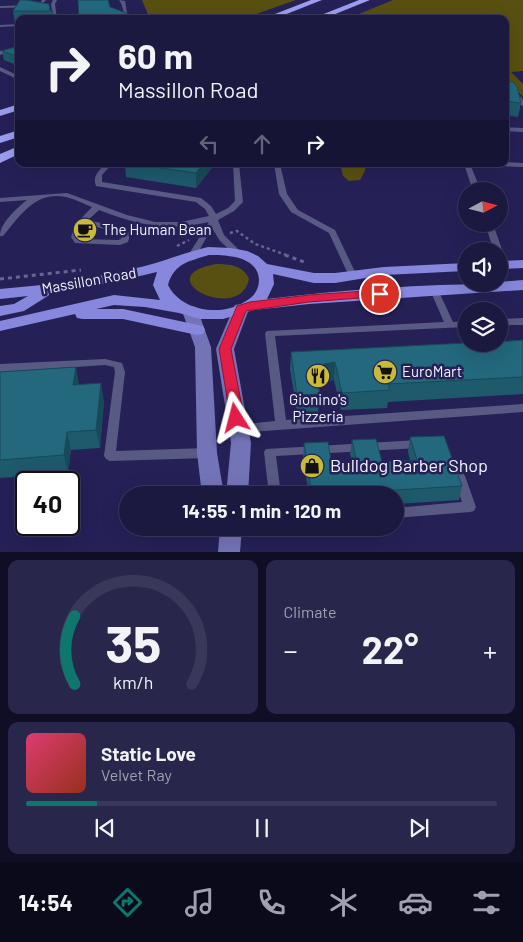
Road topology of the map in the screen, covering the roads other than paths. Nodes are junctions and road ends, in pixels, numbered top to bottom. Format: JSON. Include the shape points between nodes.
{"nodes":[{"id":1,"x":44,"y":0,"type":"edge"},
{"id":2,"x":55,"y":0,"type":"edge"},
{"id":3,"x":121,"y":0,"type":"edge"},
{"id":4,"x":318,"y":0,"type":"edge"},
{"id":5,"x":366,"y":0,"type":"edge"},
{"id":6,"x":0,"y":6,"type":"edge"},
{"id":7,"x":54,"y":15,"type":"edge"},
{"id":8,"x":128,"y":15,"type":"edge"},
{"id":9,"x":277,"y":15,"type":"edge"},
{"id":10,"x":326,"y":15,"type":"edge"},
{"id":11,"x":15,"y":25,"type":"edge"},
{"id":12,"x":0,"y":26,"type":"edge"},
{"id":13,"x":15,"y":48,"type":"edge"},
{"id":14,"x":0,"y":53,"type":"edge"},
{"id":15,"x":0,"y":69,"type":"edge"},
{"id":16,"x":15,"y":76,"type":"edge"},
{"id":17,"x":509,"y":85,"type":"edge"},
{"id":18,"x":15,"y":101,"type":"edge"},
{"id":19,"x":523,"y":104,"type":"edge"},
{"id":20,"x":0,"y":106,"type":"edge"},
{"id":21,"x":15,"y":108,"type":"edge"},
{"id":22,"x":0,"y":114,"type":"edge"},
{"id":23,"x":509,"y":129,"type":"edge"},
{"id":24,"x":523,"y":130,"type":"edge"},
{"id":25,"x":15,"y":134,"type":"edge"},
{"id":26,"x":0,"y":140,"type":"edge"},
{"id":27,"x":15,"y":151,"type":"edge"},
{"id":28,"x":0,"y":159,"type":"edge"},
{"id":29,"x":509,"y":164,"type":"edge"},
{"id":30,"x":523,"y":165,"type":"edge"},
{"id":31,"x":106,"y":167,"type":"edge"},
{"id":32,"x":236,"y":167,"type":"edge"},
{"id":33,"x":278,"y":167,"type":"edge"},
{"id":34,"x":468,"y":167,"type":"edge"},
{"id":35,"x":474,"y":182,"type":"edge"},
{"id":36,"x":38,"y":197,"type":"junction"},
{"id":37,"x":0,"y":200,"type":"edge"},
{"id":38,"x":98,"y":206,"type":"junction"},
{"id":39,"x":214,"y":219,"type":"junction"},
{"id":40,"x":83,"y":221,"type":"junction"},
{"id":41,"x":0,"y":234,"type":"edge"},
{"id":42,"x":192,"y":254,"type":"junction"},
{"id":43,"x":239,"y":254,"type":"junction"},
{"id":44,"x":176,"y":262,"type":"junction"},
{"id":45,"x":523,"y":264,"type":"edge"},
{"id":46,"x":508,"y":265,"type":"edge"},
{"id":47,"x":262,"y":266,"type":"junction"},
{"id":48,"x":458,"y":267,"type":"edge"},
{"id":49,"x":353,"y":276,"type":"junction"},
{"id":50,"x":523,"y":285,"type":"edge"},
{"id":51,"x":50,"y":290,"type":"junction"},
{"id":52,"x":434,"y":290,"type":"junction"},
{"id":53,"x":0,"y":294,"type":"edge"},
{"id":54,"x":246,"y":307,"type":"junction"},
{"id":55,"x":184,"y":310,"type":"junction"},
{"id":56,"x":0,"y":311,"type":"edge"},
{"id":57,"x":49,"y":316,"type":"junction"},
{"id":58,"x":508,"y":322,"type":"edge"},
{"id":59,"x":523,"y":322,"type":"edge"},
{"id":60,"x":458,"y":324,"type":"edge"},
{"id":61,"x":450,"y":325,"type":"junction"},
{"id":62,"x":0,"y":326,"type":"edge"},
{"id":63,"x":197,"y":330,"type":"junction"},
{"id":64,"x":0,"y":368,"type":"edge"},
{"id":65,"x":523,"y":408,"type":"edge"},
{"id":66,"x":281,"y":425,"type":"junction"},
{"id":67,"x":238,"y":429,"type":"junction"},
{"id":68,"x":427,"y":444,"type":"edge"},
{"id":69,"x":207,"y":453,"type":"junction"},
{"id":70,"x":453,"y":461,"type":"edge"},
{"id":71,"x":212,"y":486,"type":"edge"},
{"id":72,"x":239,"y":486,"type":"edge"},
{"id":73,"x":274,"y":486,"type":"edge"},
{"id":74,"x":404,"y":512,"type":"edge"}],
"edges":[{"from":1,"to":6,"type":"lane","via":[[40,6]]},
{"from":2,"to":7,"type":"lane"},
{"from":3,"to":8,"type":"lane"},
{"from":4,"to":9,"type":"highway"},
{"from":5,"to":10,"type":"highway"},
{"from":11,"to":12,"type":"lane"},
{"from":13,"to":14,"type":"lane"},
{"from":15,"to":16,"type":"lane"},
{"from":17,"to":19,"type":"lane"},
{"from":18,"to":20,"type":"highway"},
{"from":21,"to":22,"type":"highway"},
{"from":23,"to":24,"type":"lane"},
{"from":25,"to":26,"type":"highway"},
{"from":27,"to":28,"type":"highway"},
{"from":29,"to":30,"type":"lane"},
{"from":31,"to":39,"type":"lane","via":[[99,175],[100,184],[198,200],[208,205]]},
{"from":32,"to":39,"type":"lane","via":[[239,202]]},
{"from":33,"to":49,"type":"lane","via":[[283,194],[295,212],[332,232]]},
{"from":34,"to":35,"type":"lane"},
{"from":36,"to":37,"type":"lane"},
{"from":36,"to":38,"type":"lane","via":[[67,195]]},
{"from":36,"to":41,"type":"lane","via":[[27,204]]},
{"from":38,"to":39,"type":"lane","via":[[144,223],[166,225]]},
{"from":38,"to":40,"type":"lane"},
{"from":39,"to":42,"type":"lane"},
{"from":39,"to":43,"type":"lane","via":[[219,234]]},
{"from":40,"to":40,"type":"lane","via":[[124,231],[125,240],[120,243],[78,241],[78,227]]},
{"from":42,"to":43,"type":"main road","via":[[208,251]]},
{"from":42,"to":44,"type":"main road"},
{"from":43,"to":47,"type":"main road"},
{"from":44,"to":51,"type":"main road","name":"Massillon Road","via":[[130,275]]},
{"from":44,"to":55,"type":"main road","via":[[161,278],[161,289],[167,300]]},
{"from":45,"to":46,"type":"main road"},
{"from":47,"to":49,"type":"main road","via":[[314,278]]},
{"from":47,"to":54,"type":"main road","via":[[267,286],[261,297]]},
{"from":48,"to":49,"type":"main road"},
{"from":50,"to":52,"type":"main road"},
{"from":51,"to":53,"type":"main road","name":"Massillon Road"},
{"from":51,"to":56,"type":"main road","via":[[18,308]]},
{"from":52,"to":54,"type":"main road","via":[[309,298]]},
{"from":52,"to":61,"type":"lane"},
{"from":54,"to":55,"type":"main road","via":[[214,315]]},
{"from":54,"to":67,"type":"street","via":[[225,349]]},
{"from":55,"to":57,"type":"main road","name":"Massillon Road","via":[[114,300]]},
{"from":55,"to":63,"type":"street"},
{"from":57,"to":62,"type":"main road","name":"Massillon Road"},
{"from":57,"to":63,"type":"main road","via":[[123,314]]},
{"from":58,"to":59,"type":"lane"},
{"from":60,"to":61,"type":"lane"},
{"from":61,"to":66,"type":"lane","via":[[270,333]]},
{"from":63,"to":69,"type":"street","via":[[202,347]]},
{"from":64,"to":69,"type":"lane","via":[[106,362],[118,365],[120,372],[110,456]]},
{"from":65,"to":66,"type":"lane"},
{"from":66,"to":67,"type":"lane"},
{"from":67,"to":72,"type":"street","via":[[241,443]]},
{"from":68,"to":73,"type":"lane","via":[[270,452]]},
{"from":69,"to":71,"type":"street"},
{"from":70,"to":74,"type":"lane","via":[[470,507]]}]}
